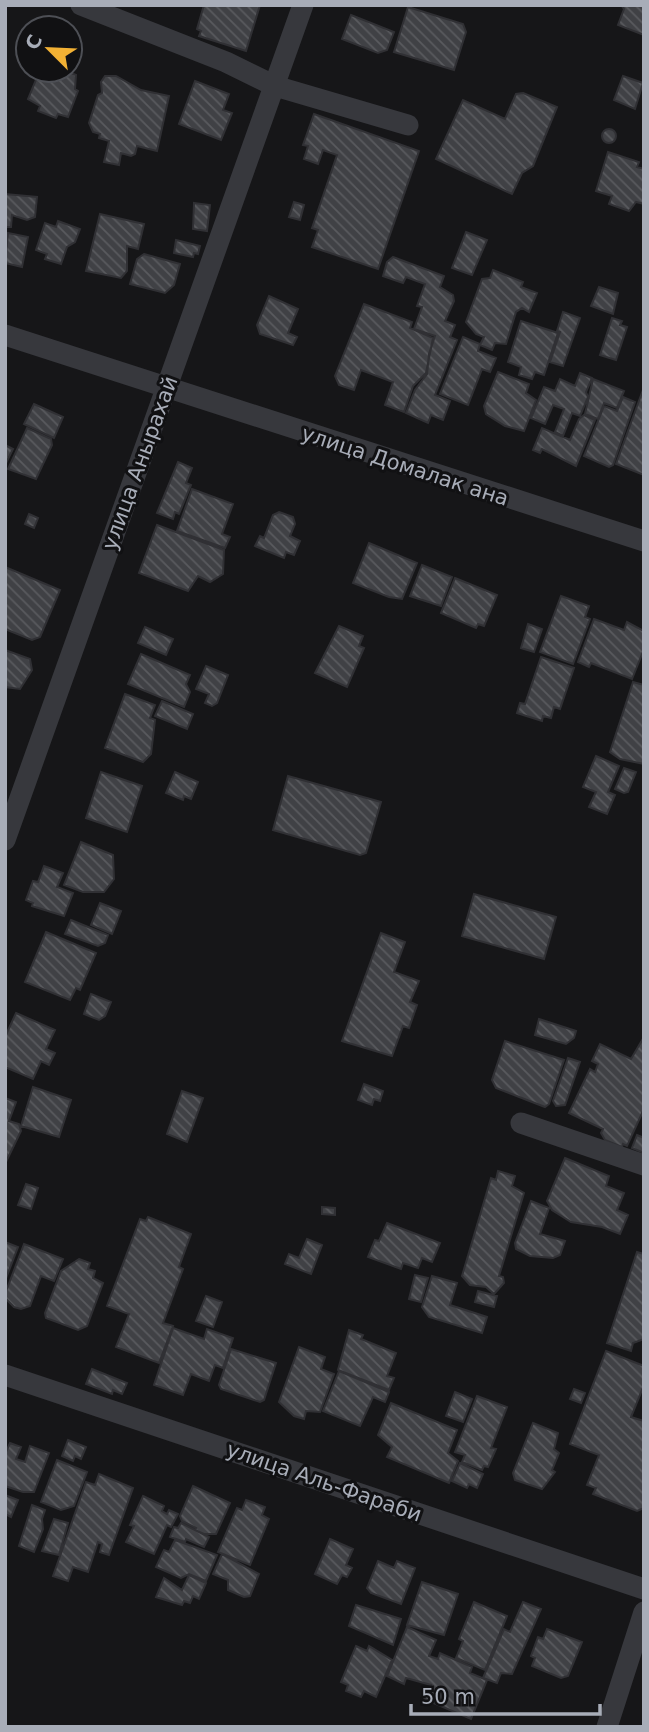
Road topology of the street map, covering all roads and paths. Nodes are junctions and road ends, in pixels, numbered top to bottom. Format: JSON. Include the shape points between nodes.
{"nodes":[{"id":1,"x":81,"y":5,"type":"edge"},
{"id":2,"x":303,"y":5,"type":"edge"},
{"id":3,"x":275,"y":86,"type":"junction"},
{"id":4,"x":408,"y":125,"type":"dead end"},
{"id":5,"x":5,"y":335,"type":"edge"},
{"id":6,"x":166,"y":388,"type":"junction"},
{"id":7,"x":644,"y":541,"type":"edge"},
{"id":8,"x":5,"y":840,"type":"edge"},
{"id":9,"x":521,"y":1123,"type":"dead end"},
{"id":10,"x":644,"y":1165,"type":"edge"},
{"id":11,"x":5,"y":1375,"type":"edge"},
{"id":12,"x":644,"y":1589,"type":"edge"},
{"id":13,"x":644,"y":1612,"type":"edge"},
{"id":14,"x":607,"y":1727,"type":"edge"}],
"edges":[{"from":1,"to":3,"type":"street"},
{"from":2,"to":3,"type":"street","name":"улица Анырахай"},
{"from":3,"to":4,"type":"street"},
{"from":3,"to":6,"type":"street","name":"улица Анырахай"},
{"from":5,"to":6,"type":"street","name":"улица Домалак ана"},
{"from":6,"to":7,"type":"street","name":"улица Домалак ана"},
{"from":6,"to":8,"type":"street","name":"улица Анырахай"},
{"from":9,"to":10,"type":"street"},
{"from":11,"to":12,"type":"street","name":"улица Аль-Фараби"},
{"from":13,"to":14,"type":"street"}]}
